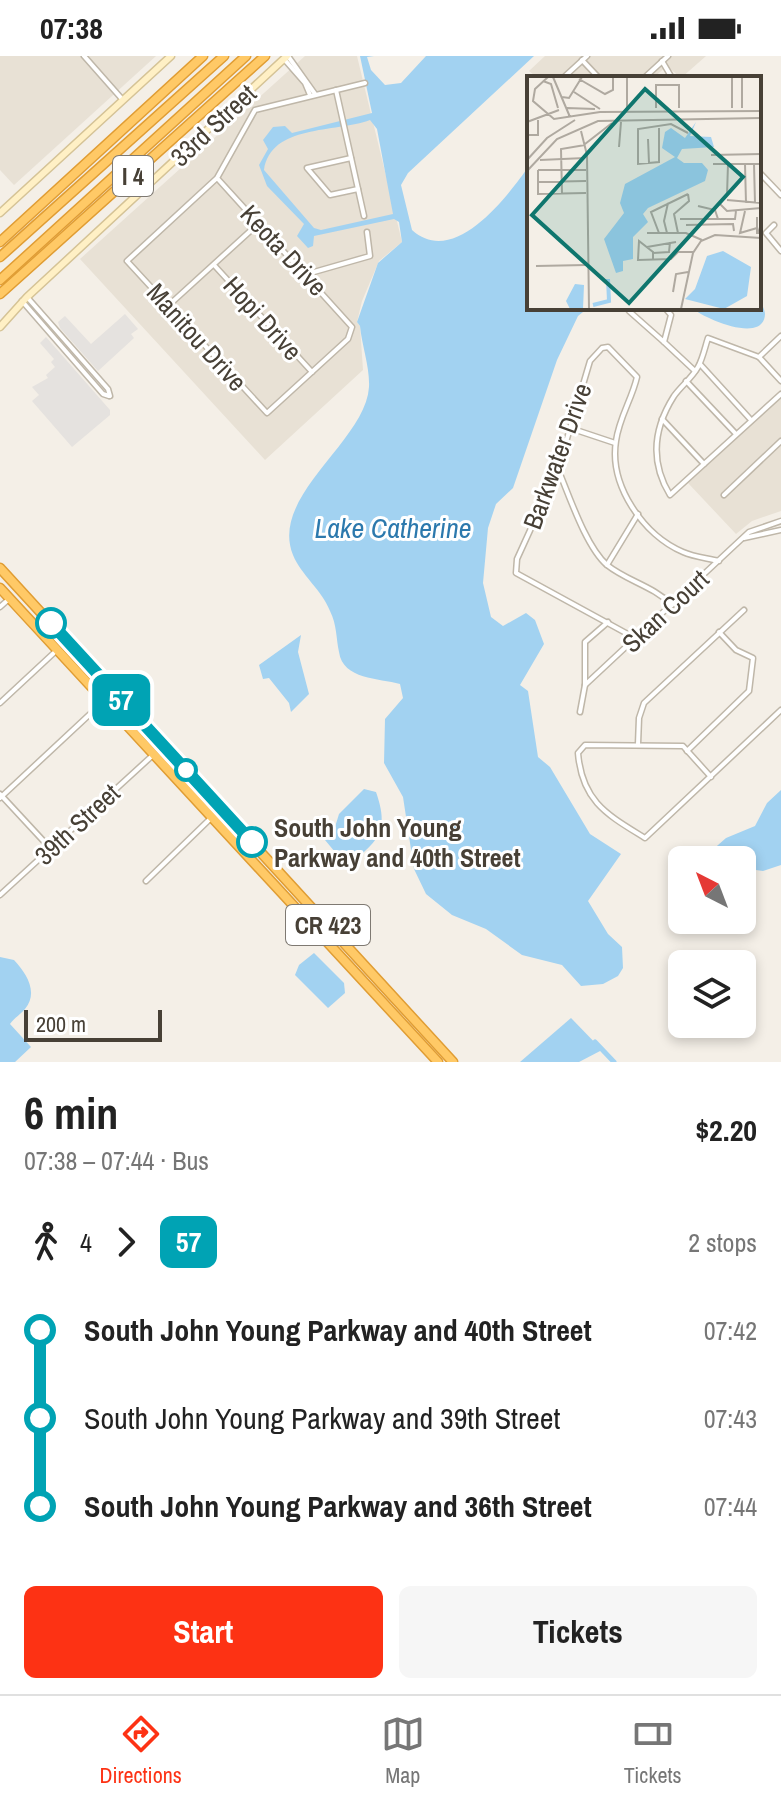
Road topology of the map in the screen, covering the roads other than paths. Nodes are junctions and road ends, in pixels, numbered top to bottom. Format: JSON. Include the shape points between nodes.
{"nodes":[{"id":1,"x":84,"y":56,"type":"edge"},
{"id":2,"x":171,"y":56,"type":"edge"},
{"id":3,"x":203,"y":56,"type":"edge"},
{"id":4,"x":224,"y":56,"type":"edge"},
{"id":5,"x":246,"y":56,"type":"edge"},
{"id":6,"x":265,"y":56,"type":"edge"},
{"id":7,"x":668,"y":56,"type":"edge"},
{"id":8,"x":286,"y":57,"type":"edge"},
{"id":9,"x":584,"y":58,"type":"edge"},
{"id":10,"x":662,"y":61,"type":"junction"},
{"id":11,"x":565,"y":76,"type":"edge"},
{"id":12,"x":598,"y":76,"type":"edge"},
{"id":13,"x":646,"y":76,"type":"edge"},
{"id":14,"x":671,"y":76,"type":"edge"},
{"id":15,"x":365,"y":83,"type":"dead end"},
{"id":16,"x":335,"y":89,"type":"junction"},
{"id":17,"x":312,"y":94,"type":"junction"},
{"id":18,"x":123,"y":100,"type":"junction"},
{"id":19,"x":351,"y":158,"type":"junction"},
{"id":20,"x":761,"y":174,"type":"edge"},
{"id":21,"x":217,"y":178,"type":"junction"},
{"id":22,"x":358,"y":189,"type":"junction"},
{"id":23,"x":781,"y":195,"type":"edge"},
{"id":24,"x":0,"y":213,"type":"edge"},
{"id":25,"x":364,"y":216,"type":"dead end"},
{"id":26,"x":259,"y":223,"type":"junction"},
{"id":27,"x":774,"y":225,"type":"dead end"},
{"id":28,"x":367,"y":232,"type":"dead end"},
{"id":29,"x":0,"y":242,"type":"edge"},
{"id":30,"x":781,"y":251,"type":"edge"},
{"id":31,"x":42,"y":256,"type":"junction"},
{"id":32,"x":0,"y":257,"type":"edge"},
{"id":33,"x":214,"y":265,"type":"junction"},
{"id":34,"x":307,"y":274,"type":"junction"},
{"id":35,"x":0,"y":280,"type":"edge"},
{"id":36,"x":0,"y":294,"type":"edge"},
{"id":37,"x":24,"y":299,"type":"junction"},
{"id":38,"x":0,"y":302,"type":"edge"},
{"id":39,"x":168,"y":306,"type":"junction"},
{"id":40,"x":629,"y":310,"type":"edge"},
{"id":41,"x":667,"y":310,"type":"edge"},
{"id":42,"x":0,"y":327,"type":"edge"},
{"id":43,"x":781,"y":336,"type":"edge"},
{"id":44,"x":664,"y":342,"type":"junction"},
{"id":45,"x":759,"y":357,"type":"junction"},
{"id":46,"x":700,"y":364,"type":"junction"},
{"id":47,"x":695,"y":371,"type":"junction"},
{"id":48,"x":312,"y":372,"type":"junction"},
{"id":49,"x":686,"y":381,"type":"junction"},
{"id":50,"x":781,"y":381,"type":"edge"},
{"id":51,"x":781,"y":394,"type":"edge"},
{"id":52,"x":662,"y":419,"type":"junction"},
{"id":53,"x":751,"y":420,"type":"junction"},
{"id":54,"x":570,"y":428,"type":"junction"},
{"id":55,"x":736,"y":434,"type":"junction"},
{"id":56,"x":781,"y":441,"type":"edge"},
{"id":57,"x":615,"y":443,"type":"junction"},
{"id":58,"x":704,"y":465,"type":"junction"},
{"id":59,"x":558,"y":469,"type":"junction"},
{"id":60,"x":724,"y":495,"type":"dead end"},
{"id":61,"x":638,"y":514,"type":"junction"},
{"id":62,"x":781,"y":521,"type":"edge"},
{"id":63,"x":781,"y":530,"type":"edge"},
{"id":64,"x":744,"y":538,"type":"junction"},
{"id":65,"x":719,"y":561,"type":"junction"},
{"id":66,"x":607,"y":565,"type":"junction"},
{"id":67,"x":0,"y":568,"type":"edge"},
{"id":68,"x":0,"y":588,"type":"edge"},
{"id":69,"x":11,"y":597,"type":"junction"},
{"id":70,"x":672,"y":605,"type":"junction"},
{"id":71,"x":0,"y":607,"type":"edge"},
{"id":72,"x":744,"y":610,"type":"dead end"},
{"id":73,"x":608,"y":622,"type":"junction"},
{"id":74,"x":719,"y":632,"type":"junction"},
{"id":75,"x":635,"y":638,"type":"junction"},
{"id":76,"x":59,"y":649,"type":"junction"},
{"id":77,"x":81,"y":656,"type":"junction"},
{"id":78,"x":585,"y":685,"type":"junction"},
{"id":79,"x":106,"y":700,"type":"junction"},
{"id":80,"x":0,"y":703,"type":"edge"},
{"id":81,"x":781,"y":710,"type":"edge"},
{"id":82,"x":580,"y":712,"type":"dead end"},
{"id":83,"x":638,"y":744,"type":"junction"},
{"id":84,"x":687,"y":751,"type":"junction"},
{"id":85,"x":155,"y":753,"type":"junction"},
{"id":86,"x":184,"y":768,"type":"junction"},
{"id":87,"x":711,"y":777,"type":"junction"},
{"id":88,"x":1,"y":796,"type":"edge"},
{"id":89,"x":213,"y":817,"type":"junction"},
{"id":90,"x":51,"y":848,"type":"junction"},
{"id":91,"x":146,"y":881,"type":"dead end"},
{"id":92,"x":0,"y":895,"type":"edge"},
{"id":93,"x":438,"y":1062,"type":"edge"},
{"id":94,"x":453,"y":1062,"type":"edge"}],
"edges":[{"from":1,"to":18,"type":"street"},
{"from":2,"to":18,"type":"street"},
{"from":3,"to":29,"type":"highway","number":"I 4"},
{"from":4,"to":32,"type":"highway"},
{"from":5,"to":35,"type":"highway"},
{"from":6,"to":31,"type":"highway","number":"I 4"},
{"from":7,"to":10,"type":"street"},
{"from":8,"to":17,"type":"street"},
{"from":8,"to":37,"type":"street","name":"33rd Street"},
{"from":9,"to":11,"type":"street"},
{"from":9,"to":12,"type":"street"},
{"from":10,"to":13,"type":"street"},
{"from":10,"to":14,"type":"street"},
{"from":15,"to":16,"type":"street"},
{"from":16,"to":17,"type":"street"},
{"from":16,"to":19,"type":"street"},
{"from":17,"to":21,"type":"street","via":[[255,110]]},
{"from":18,"to":24,"type":"street"},
{"from":19,"to":22,"type":"street"},
{"from":19,"to":22,"type":"street","via":[[307,168],[330,195]]},
{"from":20,"to":23,"type":"street"},
{"from":21,"to":26,"type":"street","name":"Keota Drive"},
{"from":21,"to":39,"type":"street","name":"Manitou Drive","via":[[127,261]]},
{"from":22,"to":25,"type":"street"},
{"from":26,"to":33,"type":"street"},
{"from":26,"to":34,"type":"street","name":"Keota Drive"},
{"from":27,"to":30,"type":"street","via":[[766,233]]},
{"from":28,"to":34,"type":"street","via":[[370,256]]},
{"from":31,"to":36,"type":"highway","number":"I 4"},
{"from":31,"to":38,"type":"highway"},
{"from":33,"to":39,"type":"street"},
{"from":33,"to":48,"type":"street","name":"Hopi Drive"},
{"from":34,"to":48,"type":"street","name":"Keota Drive","via":[[352,331]]},
{"from":37,"to":37,"type":"street","via":[[103,394],[110,396],[108,389]]},
{"from":37,"to":42,"type":"street","name":"33rd Street"},
{"from":39,"to":48,"type":"street","name":"Manitou Drive","via":[[267,413]]},
{"from":40,"to":44,"type":"street"},
{"from":41,"to":44,"type":"street","via":[[671,315]]},
{"from":43,"to":45,"type":"street"},
{"from":44,"to":47,"type":"street"},
{"from":45,"to":46,"type":"street","via":[[708,338]]},
{"from":45,"to":50,"type":"street"},
{"from":46,"to":47,"type":"street"},
{"from":46,"to":53,"type":"street"},
{"from":47,"to":49,"type":"street"},
{"from":49,"to":52,"type":"street"},
{"from":49,"to":55,"type":"street"},
{"from":51,"to":53,"type":"street"},
{"from":52,"to":58,"type":"street"},
{"from":52,"to":58,"type":"street","via":[[655,453],[658,475],[670,495]]},
{"from":53,"to":55,"type":"street"},
{"from":54,"to":57,"type":"street"},
{"from":54,"to":57,"type":"street","name":"Barkwater Drive","via":[[590,361],[608,347],[637,377]]},
{"from":54,"to":59,"type":"street","name":"Barkwater Drive"},
{"from":55,"to":58,"type":"street"},
{"from":56,"to":60,"type":"street"},
{"from":57,"to":61,"type":"street","via":[[618,479]]},
{"from":59,"to":66,"type":"street"},
{"from":59,"to":73,"type":"street","name":"Barkwater Drive","via":[[517,559],[516,573]]},
{"from":61,"to":65,"type":"street","via":[[682,552]]},
{"from":61,"to":66,"type":"street"},
{"from":62,"to":64,"type":"street","name":"Skan Court","via":[[754,528]]},
{"from":63,"to":64,"type":"street"},
{"from":64,"to":65,"type":"street","name":"Skan Court"},
{"from":65,"to":70,"type":"street","name":"Skan Court"},
{"from":66,"to":70,"type":"street"},
{"from":67,"to":77,"type":"highway","number":"CR 423"},
{"from":68,"to":69,"type":"highway","number":"CR 423"},
{"from":69,"to":71,"type":"street"},
{"from":69,"to":76,"type":"highway","number":"CR 423"},
{"from":70,"to":75,"type":"street","name":"Skan Court"},
{"from":72,"to":74,"type":"street"},
{"from":73,"to":75,"type":"street"},
{"from":73,"to":78,"type":"street","via":[[585,642]]},
{"from":74,"to":83,"type":"street","via":[[644,703]]},
{"from":74,"to":84,"type":"street","via":[[753,658],[752,683],[743,699]]},
{"from":75,"to":78,"type":"street","name":"Skan Court"},
{"from":76,"to":77,"type":"highway"},
{"from":76,"to":79,"type":"highway","number":"CR 423"},
{"from":76,"to":80,"type":"street"},
{"from":77,"to":86,"type":"highway","number":"CR 423"},
{"from":78,"to":82,"type":"street"},
{"from":79,"to":85,"type":"highway","number":"CR 423"},
{"from":79,"to":88,"type":"street"},
{"from":81,"to":87,"type":"street"},
{"from":83,"to":84,"type":"street","via":[[683,746]]},
{"from":83,"to":87,"type":"street","via":[[580,747],[579,765],[600,810],[645,838]]},
{"from":84,"to":87,"type":"street"},
{"from":85,"to":86,"type":"highway"},
{"from":85,"to":89,"type":"highway","number":"CR 423"},
{"from":85,"to":90,"type":"street","name":"39th Street"},
{"from":86,"to":94,"type":"highway","number":"CR 423"},
{"from":88,"to":90,"type":"street"},
{"from":89,"to":91,"type":"street"},
{"from":89,"to":93,"type":"highway","number":"CR 423"},
{"from":90,"to":92,"type":"street","name":"39th Street"}]}
